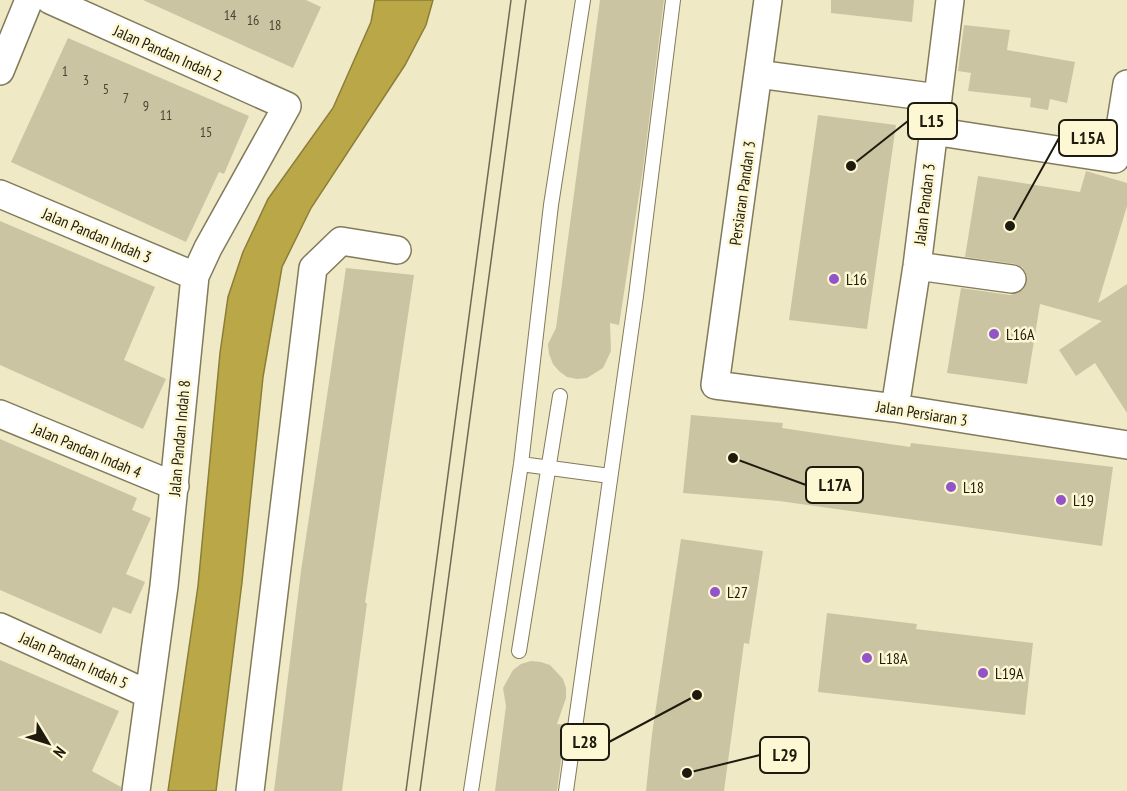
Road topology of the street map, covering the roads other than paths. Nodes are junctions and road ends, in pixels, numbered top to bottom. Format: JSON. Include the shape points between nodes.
{"nodes":[{"id":1,"x":29,"y":0,"type":"edge"},
{"id":2,"x":50,"y":0,"type":"edge"},
{"id":3,"x":583,"y":0,"type":"edge"},
{"id":4,"x":673,"y":0,"type":"edge"},
{"id":5,"x":768,"y":0,"type":"edge"},
{"id":6,"x":950,"y":0,"type":"edge"},
{"id":7,"x":8,"y":24,"type":"edge"},
{"id":8,"x":0,"y":71,"type":"edge"},
{"id":9,"x":758,"y":74,"type":"junction"},
{"id":10,"x":1127,"y":84,"type":"edge"},
{"id":11,"x":938,"y":98,"type":"junction"},
{"id":12,"x":287,"y":106,"type":"joint"},
{"id":13,"x":933,"y":131,"type":"junction"},
{"id":14,"x":0,"y":194,"type":"edge"},
{"id":15,"x":397,"y":250,"type":"dead end"},
{"id":16,"x":917,"y":266,"type":"junction"},
{"id":17,"x":195,"y":276,"type":"junction"},
{"id":18,"x":1012,"y":279,"type":"dead end"},
{"id":19,"x":715,"y":385,"type":"joint"},
{"id":20,"x":560,"y":396,"type":"dead end"},
{"id":21,"x":895,"y":408,"type":"junction"},
{"id":22,"x":0,"y":414,"type":"edge"},
{"id":23,"x":1127,"y":445,"type":"edge"},
{"id":24,"x":521,"y":464,"type":"junction"},
{"id":25,"x":549,"y":468,"type":"junction"},
{"id":26,"x":610,"y":476,"type":"junction"},
{"id":27,"x":175,"y":486,"type":"junction"},
{"id":28,"x":0,"y":627,"type":"edge"},
{"id":29,"x":519,"y":651,"type":"dead end"},
{"id":30,"x":148,"y":694,"type":"junction"},
{"id":31,"x":136,"y":791,"type":"edge"},
{"id":32,"x":250,"y":791,"type":"edge"},
{"id":33,"x":471,"y":791,"type":"edge"},
{"id":34,"x":566,"y":791,"type":"edge"}],
"edges":[{"from":1,"to":7,"type":"street"},
{"from":2,"to":12,"type":"street","name":"Jalan Pandan Indah 2"},
{"from":3,"to":24,"type":"lane","via":[[551,205]]},
{"from":4,"to":26,"type":"lane"},
{"from":5,"to":9,"type":"street","name":"Persiaran Pandan 3"},
{"from":6,"to":11,"type":"street","name":"Jalan Pandan 3"},
{"from":7,"to":8,"type":"street"},
{"from":9,"to":11,"type":"street"},
{"from":9,"to":19,"type":"street","name":"Persiaran Pandan 3"},
{"from":10,"to":13,"type":"street","via":[[1115,159]]},
{"from":11,"to":13,"type":"street","name":"Jalan Pandan 3"},
{"from":12,"to":17,"type":"street","name":"Jalan Pandan Indah 8"},
{"from":13,"to":16,"type":"street","name":"Jalan Pandan 3"},
{"from":14,"to":17,"type":"street","name":"Jalan Pandan Indah 3"},
{"from":15,"to":32,"type":"street","via":[[340,241],[313,268]]},
{"from":16,"to":18,"type":"street"},
{"from":16,"to":21,"type":"street","name":"Jalan Pandan 3"},
{"from":17,"to":27,"type":"street","name":"Jalan Pandan Indah 8"},
{"from":19,"to":21,"type":"street","name":"Jalan Persiaran 3"},
{"from":20,"to":25,"type":"lane"},
{"from":21,"to":23,"type":"street","name":"Jalan Persiaran 3"},
{"from":22,"to":27,"type":"street","name":"Jalan Pandan Indah 4"},
{"from":24,"to":25,"type":"lane"},
{"from":24,"to":33,"type":"lane"},
{"from":25,"to":26,"type":"lane"},
{"from":25,"to":29,"type":"lane"},
{"from":26,"to":34,"type":"lane"},
{"from":27,"to":30,"type":"street","name":"Jalan Pandan Indah 8"},
{"from":28,"to":30,"type":"street","name":"Jalan Pandan Indah 5"},
{"from":30,"to":31,"type":"street","name":"Jalan Pandan Indah 8"}]}
